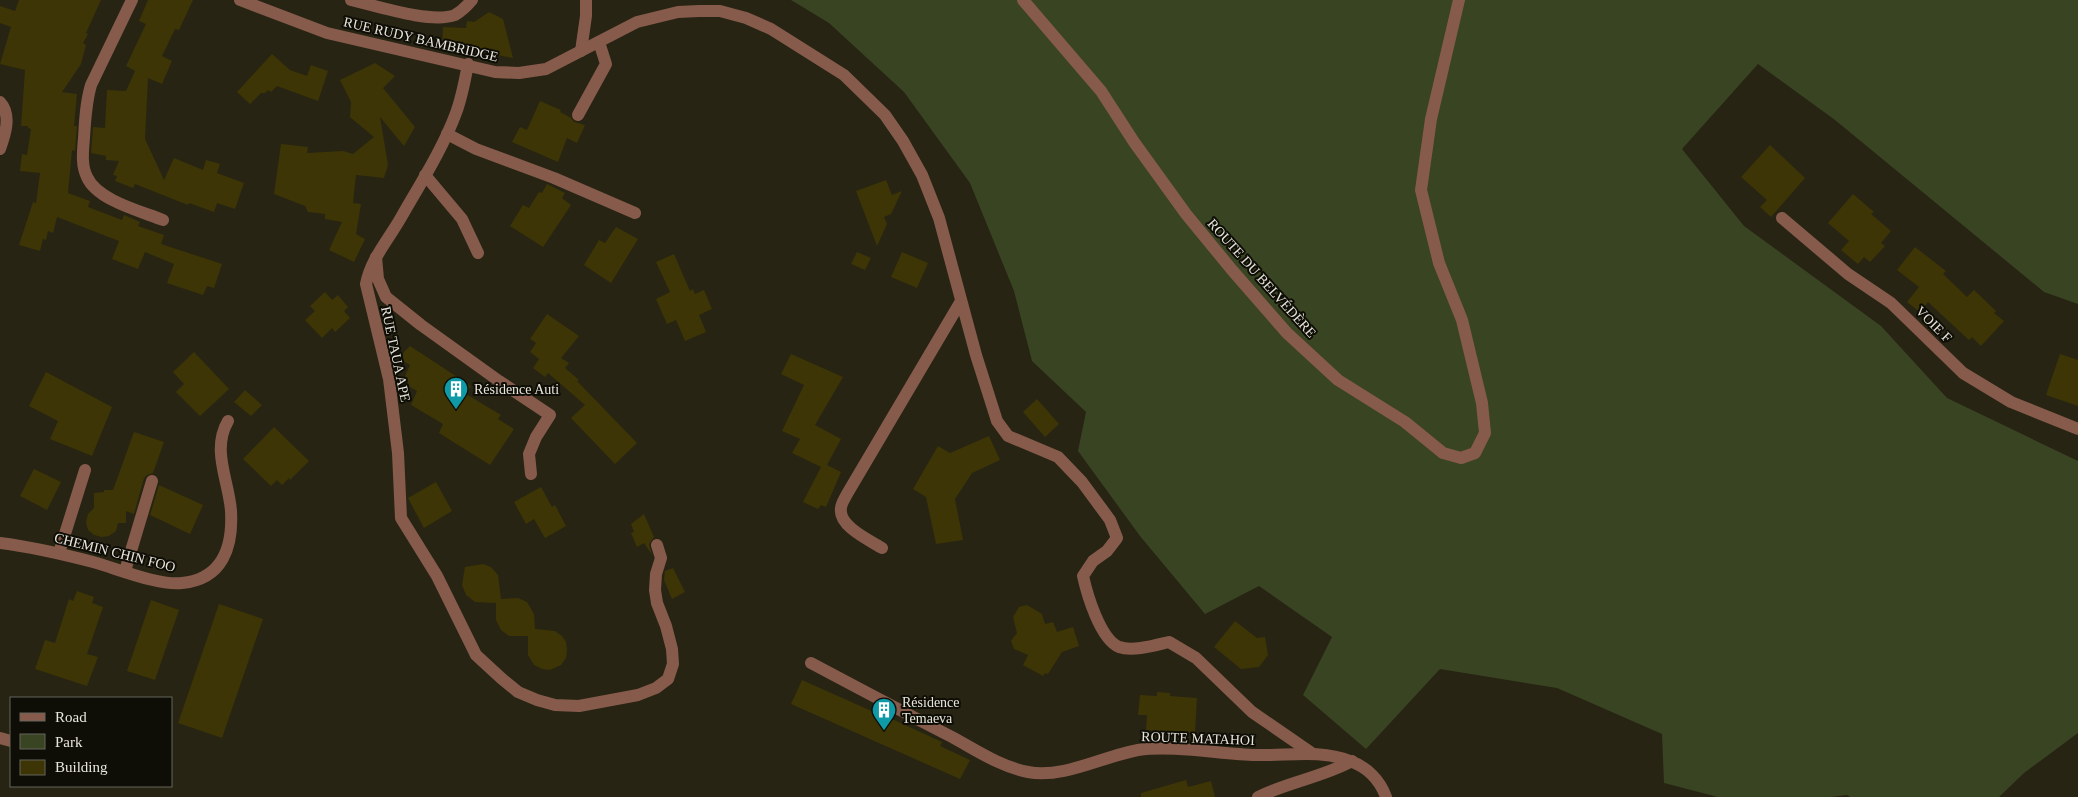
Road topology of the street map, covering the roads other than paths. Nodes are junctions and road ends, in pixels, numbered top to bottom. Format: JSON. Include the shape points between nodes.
{"nodes":[{"id":1,"x":132,"y":0,"type":"edge"},
{"id":2,"x":240,"y":0,"type":"edge"},
{"id":3,"x":351,"y":0,"type":"edge"},
{"id":4,"x":472,"y":0,"type":"edge"},
{"id":5,"x":586,"y":0,"type":"edge"},
{"id":6,"x":1023,"y":0,"type":"edge"},
{"id":7,"x":1458,"y":0,"type":"edge"},
{"id":8,"x":599,"y":42,"type":"junction"},
{"id":9,"x":582,"y":51,"type":"junction"},
{"id":10,"x":468,"y":64,"type":"junction"},
{"id":11,"x":0,"y":102,"type":"edge"},
{"id":12,"x":578,"y":115,"type":"dead end"},
{"id":13,"x":446,"y":134,"type":"junction"},
{"id":14,"x":0,"y":149,"type":"edge"},
{"id":15,"x":425,"y":175,"type":"junction"},
{"id":16,"x":635,"y":213,"type":"dead end"},
{"id":17,"x":1782,"y":218,"type":"dead end"},
{"id":18,"x":163,"y":220,"type":"dead end"},
{"id":19,"x":478,"y":253,"type":"dead end"},
{"id":20,"x":376,"y":257,"type":"junction"},
{"id":21,"x":961,"y":301,"type":"junction"},
{"id":22,"x":228,"y":421,"type":"dead end"},
{"id":23,"x":2078,"y":429,"type":"edge"},
{"id":24,"x":85,"y":470,"type":"dead end"},
{"id":25,"x":531,"y":474,"type":"dead end"},
{"id":26,"x":152,"y":481,"type":"dead end"},
{"id":27,"x":0,"y":543,"type":"edge"},
{"id":28,"x":656,"y":545,"type":"dead end"},
{"id":29,"x":882,"y":548,"type":"dead end"},
{"id":30,"x":59,"y":553,"type":"junction"},
{"id":31,"x":125,"y":571,"type":"junction"},
{"id":32,"x":811,"y":663,"type":"dead end"},
{"id":33,"x":1313,"y":754,"type":"junction"},
{"id":34,"x":1352,"y":761,"type":"junction"},
{"id":35,"x":1258,"y":797,"type":"edge"},
{"id":36,"x":1386,"y":797,"type":"edge"}],
"edges":[{"from":1,"to":18,"type":"street","via":[[91,84],[83,161],[89,181],[102,194]]},
{"from":2,"to":10,"type":"street","name":"RUE RUDY BAMBRIDGE","via":[[327,33]]},
{"from":3,"to":4,"type":"street","via":[[430,18],[453,16]]},
{"from":5,"to":9,"type":"street"},
{"from":6,"to":7,"type":"street","name":"ROUTE DU BELVÉDÈRE","via":[[1101,91],[1186,214],[1287,333],[1338,380],[1405,422],[1443,453],[1461,458],[1475,453],[1485,433],[1482,403],[1462,320],[1439,263],[1421,190],[1431,119]]},
{"from":8,"to":9,"type":"street","name":"RUE RUDY BAMBRIDGE"},
{"from":8,"to":12,"type":"street","via":[[606,64]]},
{"from":8,"to":21,"type":"street","name":"RUE RUDY BAMBRIDGE","via":[[637,22],[678,12],[720,11],[771,29],[844,75],[885,115],[922,175],[939,218]]},
{"from":9,"to":10,"type":"street","name":"RUE RUDY BAMBRIDGE","via":[[546,69],[519,73],[496,72]]},
{"from":10,"to":13,"type":"street","name":"RUE TAUA APE","via":[[457,112]]},
{"from":11,"to":14,"type":"street","via":[[7,118],[6,135]]},
{"from":13,"to":15,"type":"street","name":"RUE TAUA APE"},
{"from":13,"to":16,"type":"street"},
{"from":15,"to":19,"type":"street","via":[[462,219]]},
{"from":15,"to":20,"type":"street","name":"RUE TAUA APE"},
{"from":17,"to":23,"type":"street","name":"VOIE F","via":[[1848,274],[1891,303],[1963,372],[2011,402]]},
{"from":20,"to":25,"type":"street","via":[[378,279],[386,297],[492,376],[550,414],[529,454]]},
{"from":20,"to":28,"type":"street","name":"RUE TAUA APE","via":[[366,284],[389,379],[398,454],[401,518],[437,576],[476,655],[518,692],[555,705],[579,706],[638,695],[656,688],[668,679],[673,664],[672,648],[655,590],[661,558]]},
{"from":21,"to":29,"type":"street","via":[[841,508],[844,523]]},
{"from":21,"to":33,"type":"street","name":"RUE RUDY BAMBRIDGE","via":[[997,421],[1008,436],[1058,457],[1082,482],[1110,520],[1117,538],[1093,561],[1083,576],[1105,634],[1119,647],[1142,648],[1169,642],[1176,646],[1196,658],[1252,712]]},
{"from":22,"to":31,"type":"street","name":"CHEMIN CHIN FOO","via":[[221,440],[221,460],[231,508],[231,536],[225,557],[202,579],[181,584]]},
{"from":24,"to":30,"type":"street"},
{"from":26,"to":31,"type":"street"},
{"from":27,"to":30,"type":"street","name":"CHEMIN CHIN FOO"},
{"from":30,"to":31,"type":"street","name":"CHEMIN CHIN FOO"},
{"from":32,"to":33,"type":"street","name":"ROUTE MATAHOI","via":[[992,758],[1025,772],[1056,772],[1141,750]]},
{"from":33,"to":34,"type":"street","name":"ROUTE MATAHOI"},
{"from":34,"to":35,"type":"street"},
{"from":34,"to":36,"type":"street","name":"ROUTE MATAHOI","via":[[1374,775]]}]}
